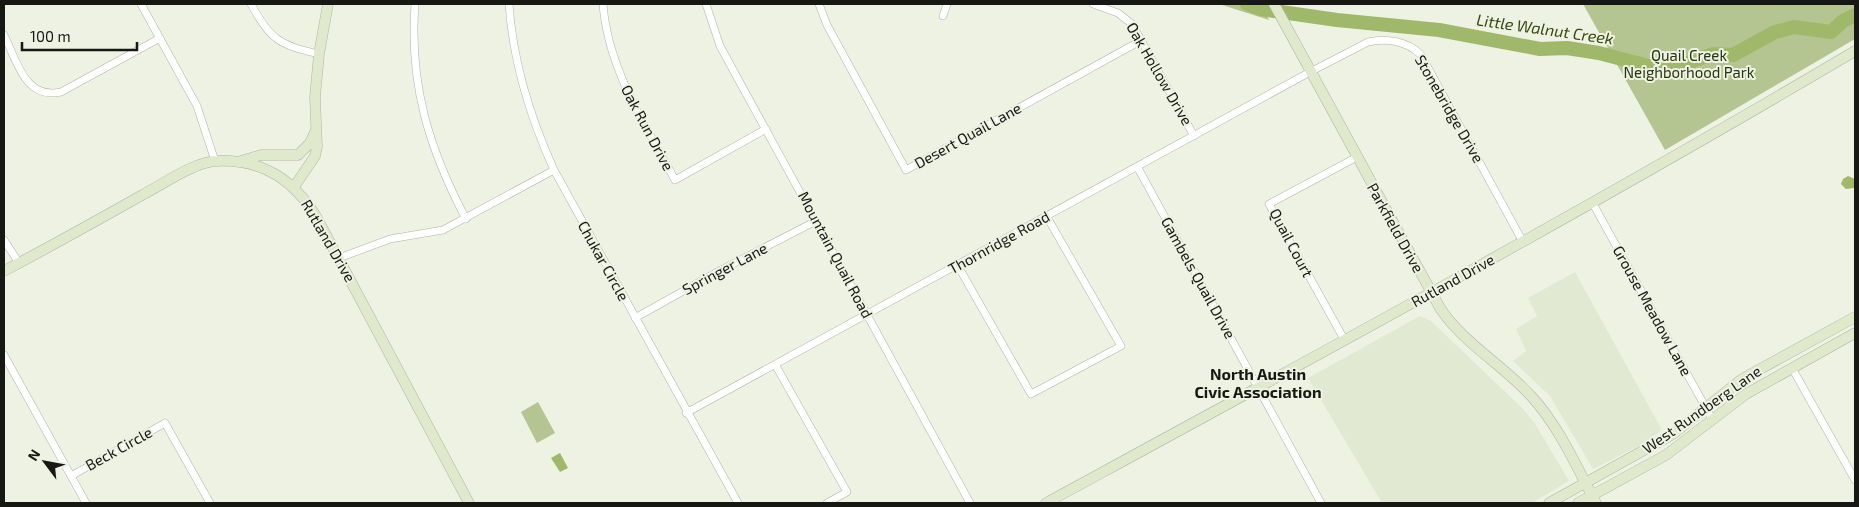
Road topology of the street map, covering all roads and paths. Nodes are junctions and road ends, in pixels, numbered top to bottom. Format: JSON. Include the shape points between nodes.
{"nodes":[{"id":1,"x":142,"y":4,"type":"edge"},
{"id":2,"x":251,"y":4,"type":"edge"},
{"id":3,"x":328,"y":4,"type":"edge"},
{"id":4,"x":415,"y":4,"type":"edge"},
{"id":5,"x":509,"y":4,"type":"edge"},
{"id":6,"x":602,"y":4,"type":"edge"},
{"id":7,"x":706,"y":4,"type":"edge"},
{"id":8,"x":819,"y":4,"type":"edge"},
{"id":9,"x":948,"y":4,"type":"edge"},
{"id":10,"x":1093,"y":4,"type":"edge"},
{"id":11,"x":1274,"y":4,"type":"edge"},
{"id":12,"x":943,"y":16,"type":"dead end"},
{"id":13,"x":4,"y":35,"type":"edge"},
{"id":14,"x":160,"y":38,"type":"junction"},
{"id":15,"x":1142,"y":40,"type":"junction"},
{"id":16,"x":1855,"y":50,"type":"edge"},
{"id":17,"x":319,"y":54,"type":"junction"},
{"id":18,"x":1310,"y":72,"type":"junction"},
{"id":19,"x":316,"y":129,"type":"junction"},
{"id":20,"x":766,"y":129,"type":"junction"},
{"id":21,"x":1194,"y":136,"type":"junction"},
{"id":22,"x":1356,"y":157,"type":"junction"},
{"id":23,"x":215,"y":161,"type":"junction"},
{"id":24,"x":237,"y":162,"type":"junction"},
{"id":25,"x":1138,"y":168,"type":"junction"},
{"id":26,"x":554,"y":170,"type":"junction"},
{"id":27,"x":294,"y":187,"type":"junction"},
{"id":28,"x":1592,"y":202,"type":"junction"},
{"id":29,"x":1047,"y":217,"type":"junction"},
{"id":30,"x":466,"y":219,"type":"junction"},
{"id":31,"x":816,"y":221,"type":"junction"},
{"id":32,"x":4,"y":240,"type":"edge"},
{"id":33,"x":1523,"y":242,"type":"junction"},
{"id":34,"x":339,"y":258,"type":"junction"},
{"id":35,"x":19,"y":263,"type":"junction"},
{"id":36,"x":958,"y":266,"type":"junction"},
{"id":37,"x":4,"y":271,"type":"edge"},
{"id":38,"x":1432,"y":293,"type":"junction"},
{"id":39,"x":867,"y":315,"type":"junction"},
{"id":40,"x":1855,"y":317,"type":"edge"},
{"id":41,"x":634,"y":318,"type":"junction"},
{"id":42,"x":1855,"y":333,"type":"edge"},
{"id":43,"x":1345,"y":341,"type":"junction"},
{"id":44,"x":4,"y":355,"type":"edge"},
{"id":45,"x":776,"y":366,"type":"junction"},
{"id":46,"x":1792,"y":368,"type":"junction"},
{"id":47,"x":1258,"y":388,"type":"junction"},
{"id":48,"x":1705,"y":407,"type":"junction"},
{"id":49,"x":686,"y":413,"type":"junction"},
{"id":50,"x":1712,"y":419,"type":"junction"},
{"id":51,"x":71,"y":476,"type":"junction"},
{"id":52,"x":1855,"y":480,"type":"edge"},
{"id":53,"x":1585,"y":483,"type":"junction"},
{"id":54,"x":1594,"y":499,"type":"edge"},
{"id":55,"x":86,"y":503,"type":"edge"},
{"id":56,"x":210,"y":503,"type":"edge"},
{"id":57,"x":469,"y":503,"type":"edge"},
{"id":58,"x":738,"y":503,"type":"edge"},
{"id":59,"x":827,"y":503,"type":"edge"},
{"id":60,"x":970,"y":503,"type":"edge"},
{"id":61,"x":1046,"y":503,"type":"edge"},
{"id":62,"x":1321,"y":503,"type":"edge"},
{"id":63,"x":1549,"y":503,"type":"edge"},
{"id":64,"x":1578,"y":503,"type":"edge"}],
"edges":[{"from":1,"to":14,"type":"street"},
{"from":2,"to":17,"type":"street","via":[[261,22],[285,45]]},
{"from":3,"to":17,"type":"street"},
{"from":4,"to":30,"type":"street","via":[[415,61],[423,114],[436,158]]},
{"from":5,"to":26,"type":"street","name":"Chukar Circle","via":[[522,86],[537,134]]},
{"from":6,"to":20,"type":"street","name":"Oak Run Drive","via":[[620,76],[675,180]]},
{"from":7,"to":20,"type":"street","name":"Mountain Quail Road","via":[[720,46]]},
{"from":8,"to":15,"type":"street","name":"Desert Quail Lane","via":[[827,25],[906,170]]},
{"from":9,"to":12,"type":"street"},
{"from":10,"to":15,"type":"street","name":"Oak Hollow Drive","via":[[1128,19]]},
{"from":11,"to":18,"type":"street","name":"Parkfield Drive"},
{"from":13,"to":14,"type":"street","via":[[28,83],[43,93],[53,94]]},
{"from":14,"to":23,"type":"street","via":[[197,106]]},
{"from":15,"to":21,"type":"street","name":"Oak Hollow Drive"},
{"from":16,"to":28,"type":"street","name":"Rutland Drive","via":[[1630,183]]},
{"from":17,"to":19,"type":"street"},
{"from":18,"to":21,"type":"street","name":"Thornridge Road"},
{"from":18,"to":22,"type":"street","name":"Parkfield Drive"},
{"from":18,"to":33,"type":"street","name":"Stonebridge Drive","via":[[1377,40],[1406,45],[1417,51]]},
{"from":19,"to":24,"type":"street","via":[[310,143],[298,155],[261,155]]},
{"from":19,"to":27,"type":"street","via":[[315,156]]},
{"from":20,"to":31,"type":"street","name":"Mountain Quail Road"},
{"from":21,"to":25,"type":"street","name":"Thornridge Road"},
{"from":22,"to":38,"type":"street","name":"Parkfield Drive"},
{"from":22,"to":43,"type":"street","name":"Quail Court","via":[[1269,204]]},
{"from":23,"to":24,"type":"street","name":"Rutland Drive"},
{"from":23,"to":35,"type":"street","name":"Rutland Drive","via":[[175,177]]},
{"from":24,"to":27,"type":"street","name":"Rutland Drive","via":[[280,176]]},
{"from":25,"to":29,"type":"street","name":"Thornridge Road"},
{"from":25,"to":47,"type":"street","name":"Gambels Quail Drive"},
{"from":26,"to":30,"type":"street"},
{"from":26,"to":41,"type":"street","name":"Chukar Circle"},
{"from":27,"to":34,"type":"street","name":"Rutland Drive","via":[[307,202]]},
{"from":28,"to":33,"type":"street","name":"Rutland Drive"},
{"from":28,"to":48,"type":"street","name":"Grouse Meadow Lane"},
{"from":29,"to":36,"type":"street","name":"Thornridge Road"},
{"from":29,"to":36,"type":"street","via":[[1121,346],[1031,394]]},
{"from":30,"to":34,"type":"street","via":[[443,230],[390,239]]},
{"from":31,"to":39,"type":"street","name":"Mountain Quail Road"},
{"from":31,"to":41,"type":"street","name":"Springer Lane"},
{"from":32,"to":35,"type":"street"},
{"from":33,"to":38,"type":"street","name":"Rutland Drive"},
{"from":34,"to":57,"type":"street","name":"Rutland Drive"},
{"from":35,"to":37,"type":"street","name":"Rutland Drive"},
{"from":36,"to":39,"type":"street","name":"Thornridge Road"},
{"from":38,"to":43,"type":"street","name":"Rutland Drive"},
{"from":38,"to":53,"type":"street","name":"Parkfield Drive","via":[[1451,323],[1532,396]]},
{"from":39,"to":45,"type":"street","name":"Thornridge Road"},
{"from":39,"to":60,"type":"street","name":"Mountain Quail Road"},
{"from":40,"to":48,"type":"street","name":"West Rundberg Lane","via":[[1742,379]]},
{"from":41,"to":49,"type":"street","name":"Chukar Circle"},
{"from":42,"to":46,"type":"street","name":"West Rundberg Lane"},
{"from":43,"to":47,"type":"street","name":"Rutland Drive"},
{"from":44,"to":51,"type":"street"},
{"from":45,"to":49,"type":"street","name":"Thornridge Road"},
{"from":45,"to":59,"type":"street","via":[[847,492]]},
{"from":46,"to":50,"type":"street","name":"West Rundberg Lane","via":[[1746,394]]},
{"from":46,"to":52,"type":"street"},
{"from":47,"to":61,"type":"street","name":"Rutland Drive"},
{"from":47,"to":62,"type":"street","name":"Gambels Quail Drive"},
{"from":48,"to":50,"type":"street","name":"Grouse Meadow Lane"},
{"from":48,"to":53,"type":"street","name":"West Rundberg Lane","via":[[1673,434]]},
{"from":49,"to":58,"type":"street","name":"Chukar Circle"},
{"from":50,"to":54,"type":"street","name":"West Rundberg Lane","via":[[1666,455]]},
{"from":51,"to":55,"type":"street"},
{"from":51,"to":56,"type":"street","name":"Beck Circle","via":[[166,423]]},
{"from":53,"to":54,"type":"street","name":"Parkfield Drive"},
{"from":53,"to":63,"type":"street","name":"West Rundberg Lane"},
{"from":54,"to":64,"type":"street","name":"West Rundberg Lane"}]}
